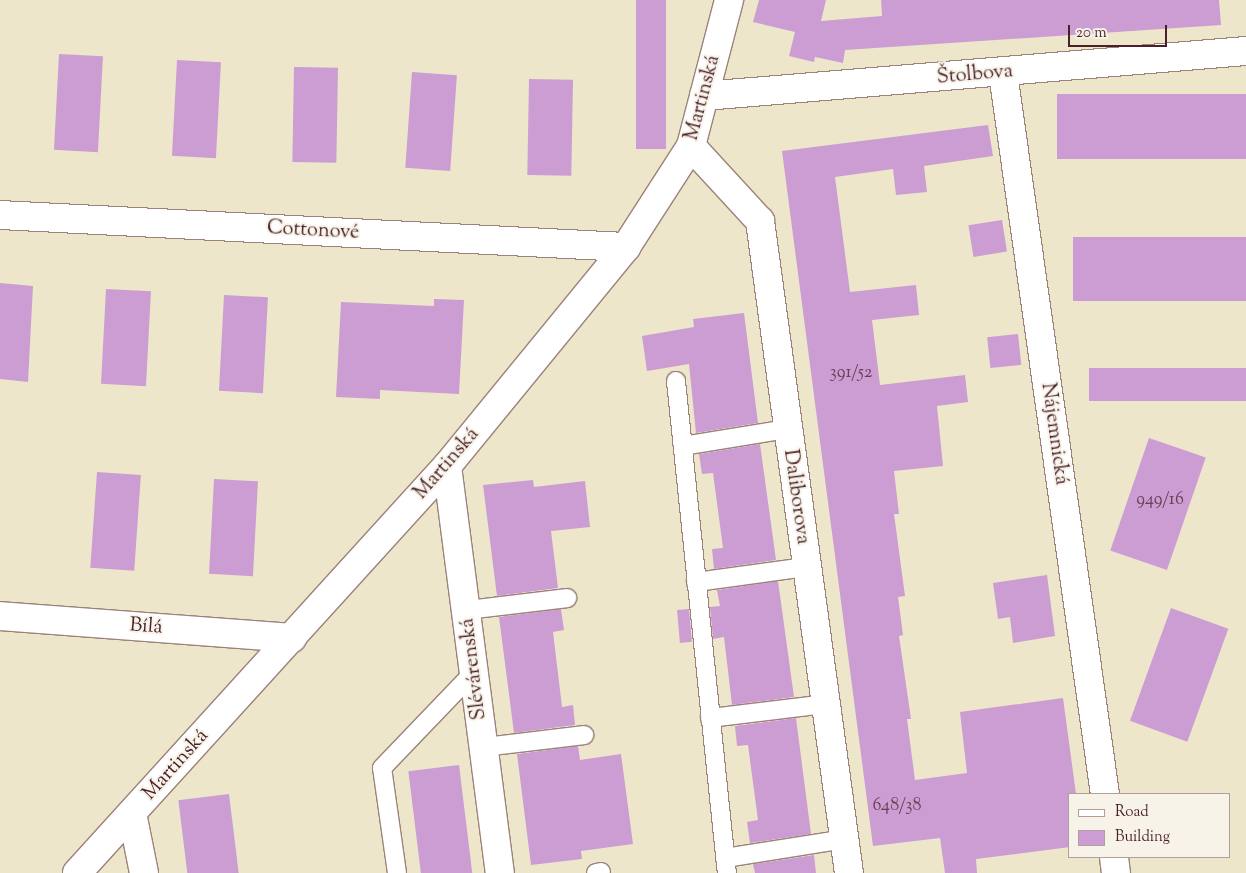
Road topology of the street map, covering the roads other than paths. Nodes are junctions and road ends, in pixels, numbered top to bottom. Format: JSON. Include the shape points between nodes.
{"nodes":[{"id":1,"x":729,"y":0,"type":"edge"},
{"id":2,"x":1246,"y":51,"type":"edge"},
{"id":3,"x":1003,"y":73,"type":"junction"},
{"id":4,"x":704,"y":96,"type":"junction"},
{"id":5,"x":691,"y":146,"type":"junction"},
{"id":6,"x":0,"y":215,"type":"edge"},
{"id":7,"x":626,"y":247,"type":"junction"},
{"id":8,"x":676,"y":381,"type":"dead end"},
{"id":9,"x":787,"y":429,"type":"junction"},
{"id":10,"x":683,"y":446,"type":"junction"},
{"id":11,"x":447,"y":466,"type":"junction"},
{"id":12,"x":806,"y":567,"type":"junction"},
{"id":13,"x":696,"y":582,"type":"junction"},
{"id":14,"x":567,"y":598,"type":"dead end"},
{"id":15,"x":467,"y":610,"type":"junction"},
{"id":16,"x":0,"y":616,"type":"edge"},
{"id":17,"x":292,"y":638,"type":"junction"},
{"id":18,"x":474,"y":672,"type":"junction"},
{"id":19,"x":826,"y":704,"type":"junction"},
{"id":20,"x":710,"y":718,"type":"junction"},
{"id":21,"x":584,"y":735,"type":"dead end"},
{"id":22,"x":484,"y":747,"type":"junction"},
{"id":23,"x":1105,"y":793,"type":"edge"},
{"id":24,"x":132,"y":813,"type":"junction"},
{"id":25,"x":845,"y":839,"type":"junction"},
{"id":26,"x":1114,"y":858,"type":"edge"},
{"id":27,"x":726,"y":865,"type":"edge"},
{"id":28,"x":601,"y":872,"type":"edge"},
{"id":29,"x":77,"y":873,"type":"edge"},
{"id":30,"x":144,"y":873,"type":"edge"},
{"id":31,"x":397,"y":873,"type":"edge"},
{"id":32,"x":500,"y":873,"type":"edge"},
{"id":33,"x":596,"y":873,"type":"edge"},
{"id":34,"x":849,"y":873,"type":"edge"},
{"id":35,"x":1116,"y":873,"type":"edge"}],
"edges":[{"from":1,"to":4,"type":"street","name":"Martinská"},
{"from":2,"to":3,"type":"street","name":"Štolbova"},
{"from":3,"to":4,"type":"street","name":"Štolbova"},
{"from":3,"to":23,"type":"street","name":"Nájemnická"},
{"from":4,"to":5,"type":"street","name":"Martinská"},
{"from":5,"to":7,"type":"street","name":"Martinská"},
{"from":5,"to":9,"type":"street","name":"Daliborova","via":[[760,221]]},
{"from":6,"to":7,"type":"street","name":"Cottonové"},
{"from":7,"to":11,"type":"street","name":"Martinská"},
{"from":8,"to":10,"type":"lane"},
{"from":9,"to":10,"type":"lane"},
{"from":9,"to":12,"type":"street","name":"Daliborova"},
{"from":10,"to":13,"type":"lane"},
{"from":11,"to":15,"type":"street","name":"Slévárenská"},
{"from":11,"to":17,"type":"street","name":"Martinská"},
{"from":12,"to":13,"type":"lane"},
{"from":12,"to":19,"type":"street","name":"Daliborova"},
{"from":13,"to":20,"type":"lane"},
{"from":14,"to":15,"type":"lane"},
{"from":15,"to":18,"type":"street","name":"Slévárenská"},
{"from":16,"to":17,"type":"street","name":"Bílá"},
{"from":17,"to":24,"type":"street","name":"Martinská"},
{"from":18,"to":22,"type":"street","name":"Slévárenská"},
{"from":18,"to":31,"type":"lane","via":[[382,768]]},
{"from":19,"to":20,"type":"lane"},
{"from":19,"to":25,"type":"street","name":"Daliborova"},
{"from":20,"to":27,"type":"lane"},
{"from":21,"to":22,"type":"lane"},
{"from":22,"to":32,"type":"street","name":"Slévárenská"},
{"from":24,"to":29,"type":"street","name":"Martinská"},
{"from":24,"to":30,"type":"street"},
{"from":25,"to":27,"type":"lane"},
{"from":25,"to":34,"type":"street","name":"Daliborova"},
{"from":26,"to":35,"type":"street"},
{"from":28,"to":33,"type":"lane"}]}
